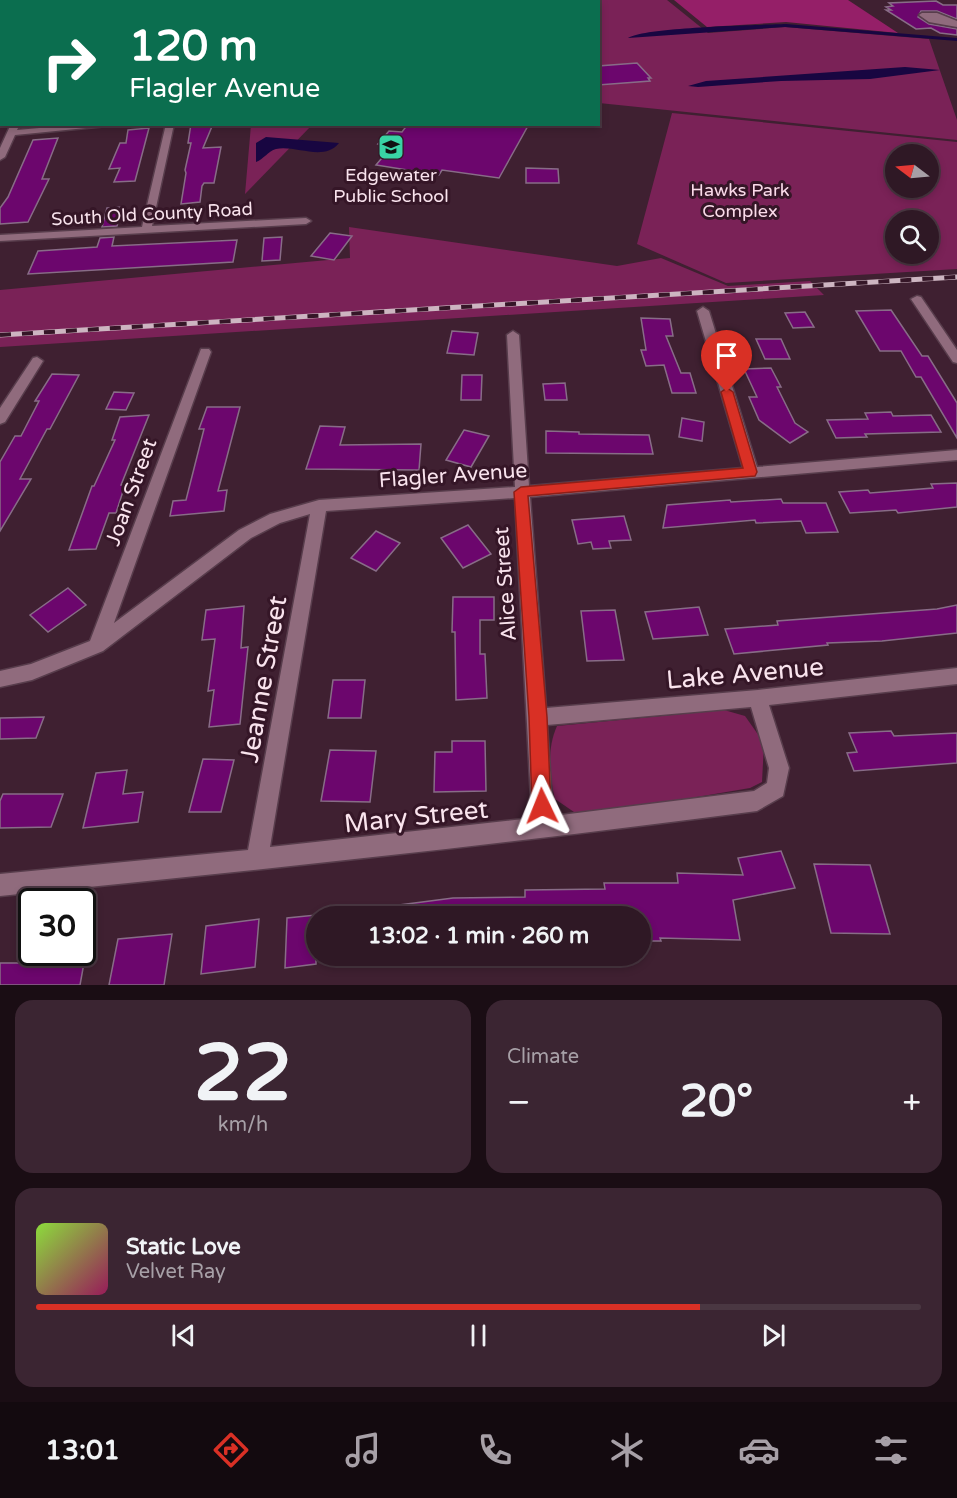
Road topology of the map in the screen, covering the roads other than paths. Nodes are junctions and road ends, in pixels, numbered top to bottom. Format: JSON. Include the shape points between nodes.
{"nodes":[{"id":1,"x":79,"y":126,"type":"edge"},
{"id":2,"x":170,"y":126,"type":"edge"},
{"id":3,"x":14,"y":129,"type":"edge"},
{"id":4,"x":0,"y":157,"type":"edge"},
{"id":5,"x":306,"y":221,"type":"dead end"},
{"id":6,"x":146,"y":231,"type":"junction"},
{"id":7,"x":0,"y":238,"type":"edge"},
{"id":8,"x":917,"y":298,"type":"dead end"},
{"id":9,"x":703,"y":311,"type":"dead end"},
{"id":10,"x":513,"y":335,"type":"dead end"},
{"id":11,"x":205,"y":352,"type":"dead end"},
{"id":12,"x":957,"y":359,"type":"edge"},
{"id":13,"x":37,"y":361,"type":"dead end"},
{"id":14,"x":0,"y":419,"type":"edge"},
{"id":15,"x":957,"y":455,"type":"edge"},
{"id":16,"x":751,"y":472,"type":"junction"},
{"id":17,"x":521,"y":492,"type":"junction"},
{"id":18,"x":319,"y":506,"type":"junction"},
{"id":19,"x":97,"y":646,"type":"junction"},
{"id":20,"x":957,"y":676,"type":"edge"},
{"id":21,"x":0,"y":679,"type":"edge"},
{"id":22,"x":758,"y":698,"type":"junction"},
{"id":23,"x":538,"y":717,"type":"junction"},
{"id":24,"x":543,"y":829,"type":"junction"},
{"id":25,"x":257,"y":861,"type":"junction"},
{"id":26,"x":0,"y":885,"type":"edge"}],
"edges":[{"from":1,"to":3,"type":"street"},
{"from":2,"to":6,"type":"street"},
{"from":3,"to":4,"type":"street"},
{"from":5,"to":6,"type":"street","name":"South Old County Road"},
{"from":6,"to":7,"type":"street","name":"South Old County Road"},
{"from":8,"to":12,"type":"street"},
{"from":9,"to":16,"type":"street"},
{"from":10,"to":17,"type":"street","name":"Alice Street"},
{"from":11,"to":19,"type":"street","name":"Joan Street"},
{"from":13,"to":14,"type":"street"},
{"from":15,"to":16,"type":"street","name":"Flagler Avenue"},
{"from":16,"to":17,"type":"street","name":"Flagler Avenue"},
{"from":17,"to":18,"type":"street","name":"Flagler Avenue"},
{"from":17,"to":23,"type":"street","name":"Alice Street"},
{"from":18,"to":19,"type":"street","name":"Flagler Avenue","via":[[275,518],[245,534]]},
{"from":18,"to":25,"type":"street","name":"Jeanne Street"},
{"from":19,"to":21,"type":"street","name":"Flagler Avenue","via":[[32,672]]},
{"from":20,"to":22,"type":"street","name":"Lake Avenue"},
{"from":22,"to":23,"type":"street","name":"Lake Avenue"},
{"from":22,"to":24,"type":"street","name":"Mary Street","via":[[779,768],[776,789],[756,801]]},
{"from":23,"to":24,"type":"street","name":"Alice Street"},
{"from":24,"to":25,"type":"street","name":"Mary Street"},
{"from":25,"to":26,"type":"street","name":"Mary Street"}]}
